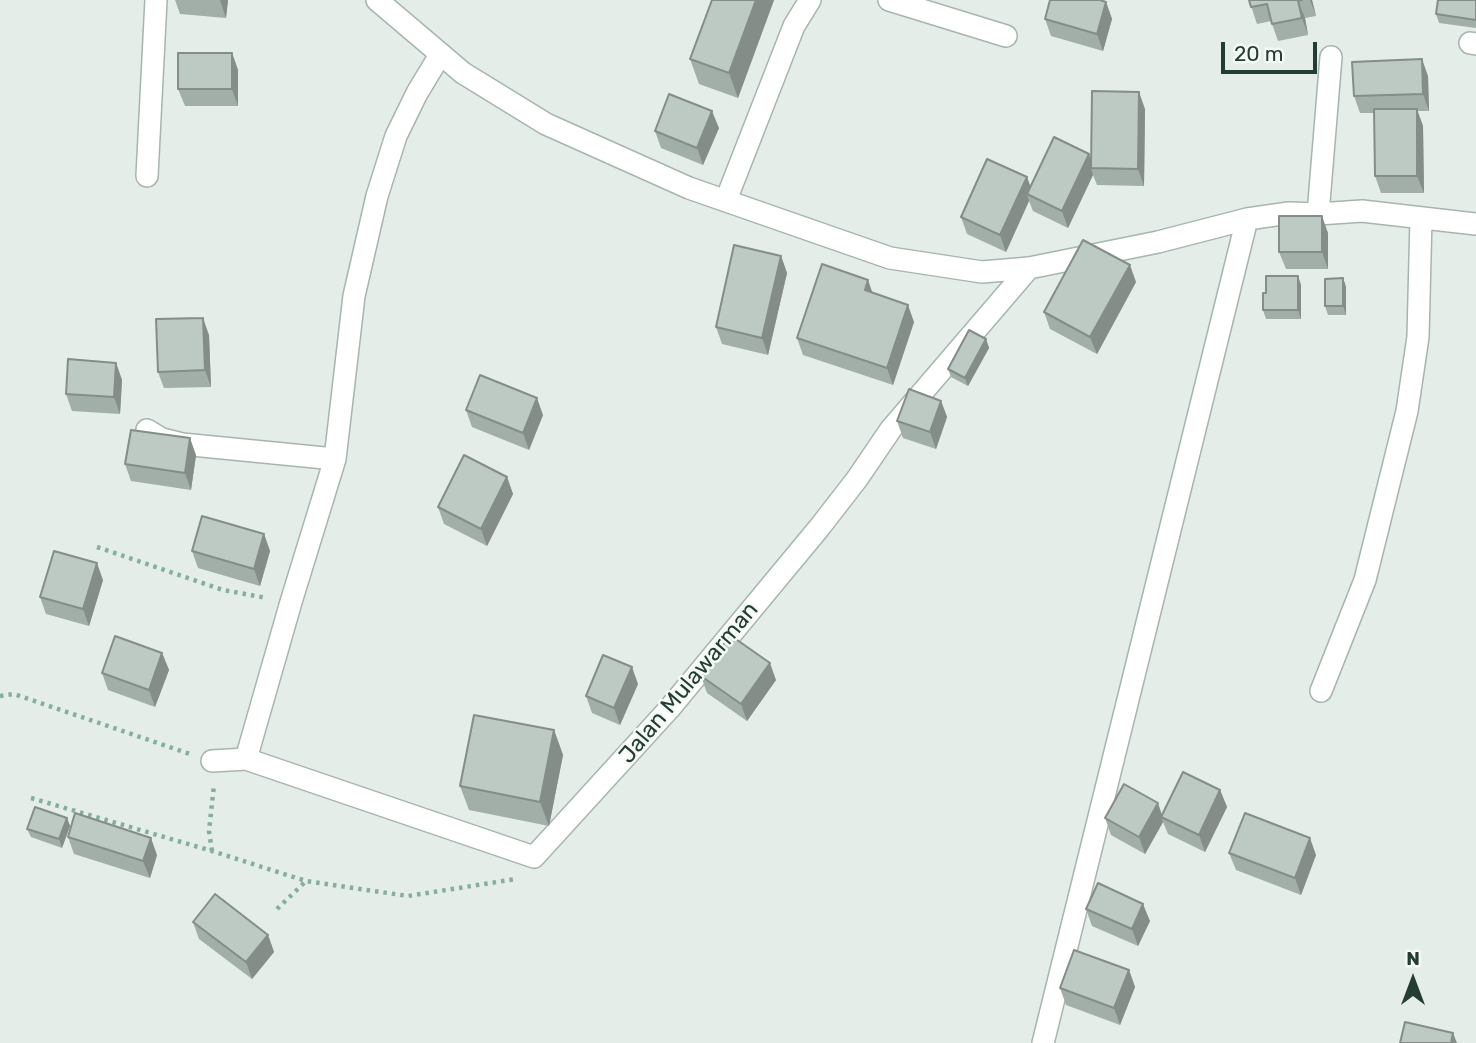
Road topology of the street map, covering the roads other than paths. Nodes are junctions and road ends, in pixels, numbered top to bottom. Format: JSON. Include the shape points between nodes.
{"nodes":[{"id":1,"x":156,"y":0,"type":"edge"},
{"id":2,"x":377,"y":0,"type":"edge"},
{"id":3,"x":810,"y":0,"type":"edge"},
{"id":4,"x":889,"y":0,"type":"edge"},
{"id":5,"x":1006,"y":36,"type":"dead end"},
{"id":6,"x":440,"y":55,"type":"junction"},
{"id":7,"x":1331,"y":57,"type":"dead end"},
{"id":8,"x":147,"y":176,"type":"dead end"},
{"id":9,"x":726,"y":200,"type":"junction"},
{"id":10,"x":1318,"y":214,"type":"junction"},
{"id":11,"x":1421,"y":218,"type":"junction"},
{"id":12,"x":1247,"y":219,"type":"junction"},
{"id":13,"x":1476,"y":224,"type":"edge"},
{"id":14,"x":1029,"y":268,"type":"junction"},
{"id":15,"x":147,"y":430,"type":"edge"},
{"id":16,"x":335,"y":459,"type":"junction"},
{"id":17,"x":1321,"y":691,"type":"dead end"},
{"id":18,"x":246,"y":759,"type":"junction"},
{"id":19,"x":212,"y":761,"type":"road end"},
{"id":20,"x":1042,"y":1043,"type":"edge"}],
"edges":[{"from":1,"to":8,"type":"street"},
{"from":2,"to":6,"type":"street"},
{"from":3,"to":9,"type":"street","via":[[794,26]]},
{"from":4,"to":5,"type":"street"},
{"from":6,"to":9,"type":"street","via":[[545,124]]},
{"from":6,"to":16,"type":"street","via":[[396,136],[377,196],[354,296]]},
{"from":7,"to":10,"type":"street"},
{"from":9,"to":14,"type":"street","via":[[890,258],[982,272]]},
{"from":10,"to":11,"type":"street","via":[[1363,211]]},
{"from":10,"to":12,"type":"street"},
{"from":11,"to":13,"type":"street"},
{"from":11,"to":17,"type":"street","via":[[1418,337],[1406,411],[1365,580]]},
{"from":12,"to":14,"type":"street"},
{"from":12,"to":20,"type":"street"},
{"from":14,"to":18,"type":"street","name":"Jalan Mulawarman","via":[[891,429],[819,528],[669,709],[534,857]]},
{"from":15,"to":16,"type":"street","via":[[182,444]]},
{"from":16,"to":18,"type":"street"},
{"from":18,"to":19,"type":"street"}]}
